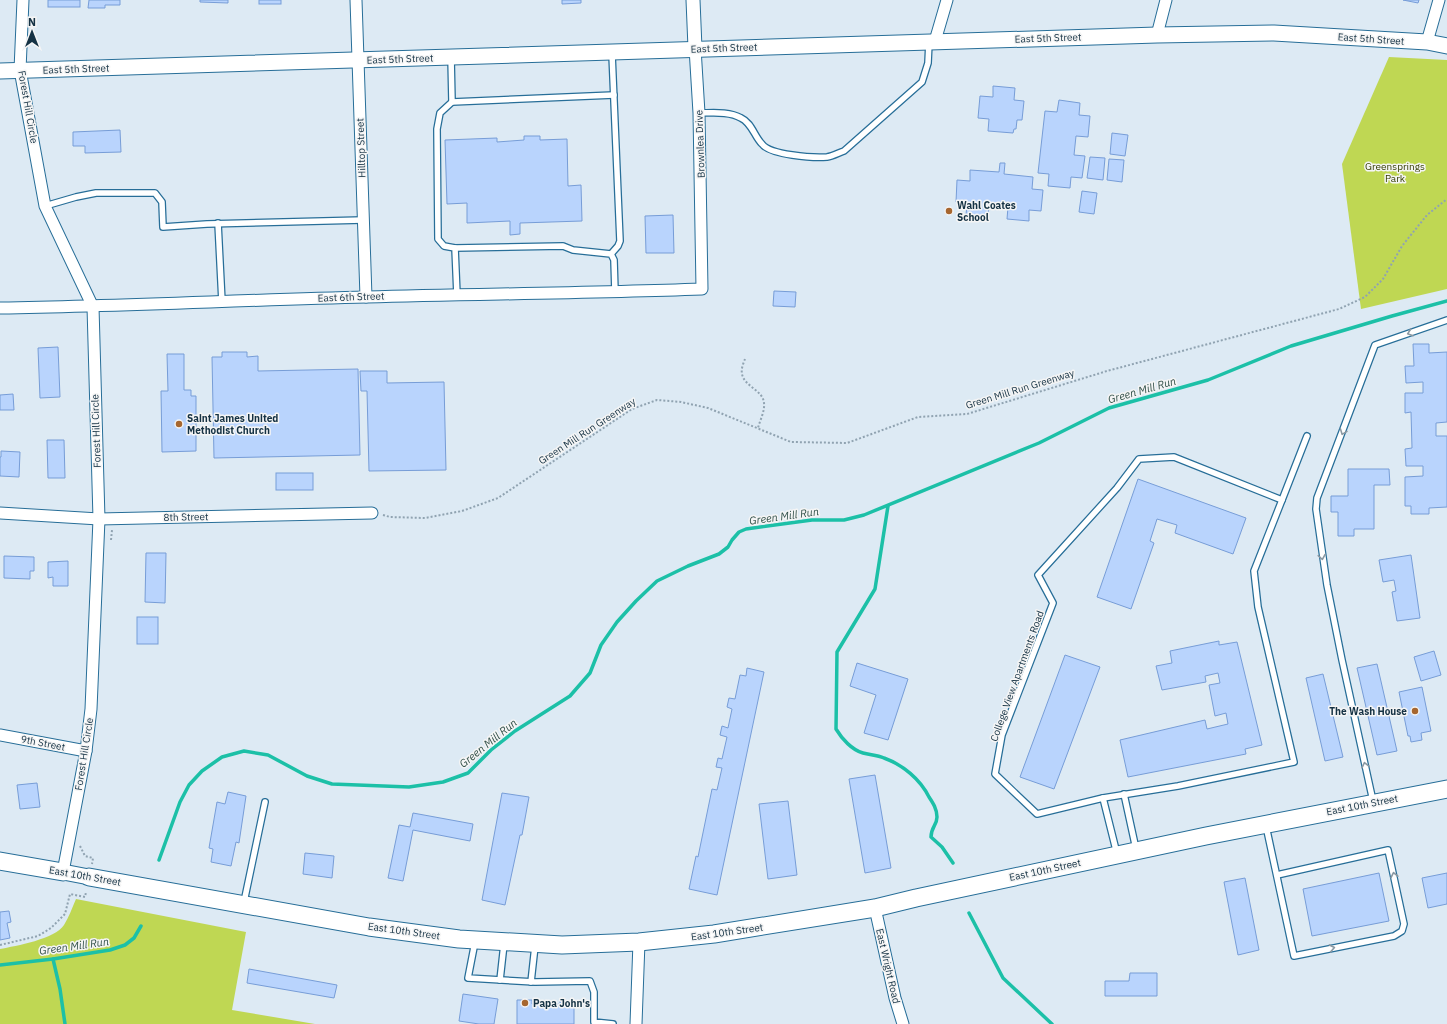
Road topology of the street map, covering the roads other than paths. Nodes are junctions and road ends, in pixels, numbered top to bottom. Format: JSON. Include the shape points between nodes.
{"nodes":[{"id":1,"x":23,"y":0,"type":"edge"},
{"id":2,"x":356,"y":0,"type":"edge"},
{"id":3,"x":693,"y":0,"type":"edge"},
{"id":4,"x":947,"y":0,"type":"edge"},
{"id":5,"x":1166,"y":0,"type":"edge"},
{"id":6,"x":1440,"y":0,"type":"edge"},
{"id":7,"x":1157,"y":35,"type":"junction"},
{"id":8,"x":932,"y":41,"type":"junction"},
{"id":9,"x":1427,"y":42,"type":"junction"},
{"id":10,"x":1447,"y":46,"type":"edge"},
{"id":11,"x":694,"y":48,"type":"junction"},
{"id":12,"x":612,"y":51,"type":"junction"},
{"id":13,"x":451,"y":57,"type":"junction"},
{"id":14,"x":358,"y":60,"type":"junction"},
{"id":15,"x":0,"y":70,"type":"edge"},
{"id":16,"x":20,"y":70,"type":"junction"},
{"id":17,"x":614,"y":95,"type":"junction"},
{"id":18,"x":452,"y":102,"type":"junction"},
{"id":19,"x":699,"y":113,"type":"junction"},
{"id":20,"x":45,"y":206,"type":"junction"},
{"id":21,"x":363,"y":220,"type":"junction"},
{"id":22,"x":218,"y":223,"type":"junction"},
{"id":23,"x":455,"y":248,"type":"junction"},
{"id":24,"x":611,"y":254,"type":"junction"},
{"id":25,"x":702,"y":289,"type":"joint"},
{"id":26,"x":615,"y":292,"type":"junction"},
{"id":27,"x":457,"y":295,"type":"junction"},
{"id":28,"x":366,"y":297,"type":"junction"},
{"id":29,"x":222,"y":302,"type":"junction"},
{"id":30,"x":93,"y":307,"type":"junction"},
{"id":31,"x":0,"y":308,"type":"edge"},
{"id":32,"x":1447,"y":320,"type":"edge"},
{"id":33,"x":1307,"y":436,"type":"dead end"},
{"id":34,"x":1282,"y":500,"type":"junction"},
{"id":35,"x":372,"y":512,"type":"dead end"},
{"id":36,"x":0,"y":514,"type":"edge"},
{"id":37,"x":99,"y":518,"type":"junction"},
{"id":38,"x":0,"y":734,"type":"edge"},
{"id":39,"x":86,"y":751,"type":"junction"},
{"id":40,"x":1447,"y":789,"type":"edge"},
{"id":41,"x":1124,"y":794,"type":"junction"},
{"id":42,"x":1103,"y":798,"type":"junction"},
{"id":43,"x":265,"y":802,"type":"dead end"},
{"id":44,"x":1374,"y":803,"type":"junction"},
{"id":45,"x":1266,"y":824,"type":"junction"},
{"id":46,"x":1136,"y":850,"type":"junction"},
{"id":47,"x":1117,"y":854,"type":"junction"},
{"id":48,"x":0,"y":861,"type":"edge"},
{"id":49,"x":63,"y":872,"type":"junction"},
{"id":50,"x":1277,"y":875,"type":"junction"},
{"id":51,"x":89,"y":877,"type":"joint"},
{"id":52,"x":243,"y":904,"type":"junction"},
{"id":53,"x":875,"y":908,"type":"junction"},
{"id":54,"x":475,"y":940,"type":"junction"},
{"id":55,"x":504,"y":942,"type":"junction"},
{"id":56,"x":639,"y":942,"type":"junction"},
{"id":57,"x":536,"y":944,"type":"junction"},
{"id":58,"x":500,"y":980,"type":"junction"},
{"id":59,"x":531,"y":982,"type":"junction"},
{"id":60,"x":613,"y":1024,"type":"edge"},
{"id":61,"x":636,"y":1024,"type":"edge"},
{"id":62,"x":903,"y":1024,"type":"edge"}],
"edges":[{"from":1,"to":16,"type":"street","name":"Forest Hill Circle"},
{"from":2,"to":14,"type":"street","name":"Hilltop Street"},
{"from":3,"to":11,"type":"street","name":"Brownlea Drive"},
{"from":4,"to":8,"type":"street"},
{"from":5,"to":7,"type":"street"},
{"from":6,"to":9,"type":"street"},
{"from":7,"to":8,"type":"main road","name":"East 5th Street"},
{"from":7,"to":9,"type":"main road","name":"East 5th Street","via":[[1274,33]]},
{"from":8,"to":11,"type":"main road","name":"East 5th Street"},
{"from":8,"to":19,"type":"lane","via":[[922,82],[844,151],[835,155],[826,157],[782,154],[762,144],[742,118],[731,114]]},
{"from":9,"to":10,"type":"main road","name":"East 5th Street"},
{"from":11,"to":12,"type":"main road","name":"East 5th Street"},
{"from":11,"to":19,"type":"street","name":"Brownlea Drive"},
{"from":12,"to":13,"type":"main road","name":"East 5th Street"},
{"from":12,"to":17,"type":"lane"},
{"from":13,"to":14,"type":"main road","name":"East 5th Street"},
{"from":13,"to":18,"type":"lane"},
{"from":14,"to":16,"type":"main road","name":"East 5th Street"},
{"from":14,"to":21,"type":"street","name":"Hilltop Street"},
{"from":15,"to":16,"type":"main road","name":"East 5th Street"},
{"from":16,"to":20,"type":"street","name":"Forest Hill Circle"},
{"from":17,"to":18,"type":"lane"},
{"from":17,"to":24,"type":"lane","via":[[620,241]]},
{"from":18,"to":23,"type":"lane","via":[[440,113],[436,149],[438,239],[444,246]]},
{"from":19,"to":25,"type":"street","name":"Brownlea Drive"},
{"from":20,"to":22,"type":"lane","via":[[96,193],[155,193],[162,202],[163,226]]},
{"from":20,"to":30,"type":"street","name":"Forest Hill Circle"},
{"from":21,"to":22,"type":"lane"},
{"from":21,"to":28,"type":"street","name":"Hilltop Street"},
{"from":22,"to":29,"type":"lane"},
{"from":23,"to":24,"type":"lane","via":[[563,246],[573,250]]},
{"from":23,"to":27,"type":"lane"},
{"from":24,"to":26,"type":"lane","via":[[614,260]]},
{"from":25,"to":26,"type":"street","name":"East 6th Street"},
{"from":26,"to":27,"type":"street","name":"East 6th Street"},
{"from":27,"to":28,"type":"street","name":"East 6th Street"},
{"from":28,"to":29,"type":"street","name":"East 6th Street"},
{"from":29,"to":30,"type":"street","name":"East 6th Street"},
{"from":30,"to":31,"type":"street","name":"East 6th Street"},
{"from":30,"to":37,"type":"street","name":"Forest Hill Circle"},
{"from":32,"to":44,"type":"lane","via":[[1376,345],[1317,498],[1317,522],[1327,585]]},
{"from":33,"to":34,"type":"lane","name":"College View Apartments Road"},
{"from":34,"to":41,"type":"lane","name":"College View Apartments Road","via":[[1254,571],[1254,577],[1258,607],[1294,762],[1178,786]]},
{"from":34,"to":42,"type":"lane","name":"College View Apartments Road","via":[[1174,457],[1139,459],[1117,488],[1038,575],[1053,603],[1002,735],[995,774],[1037,814]]},
{"from":35,"to":37,"type":"street","name":"8th Street"},
{"from":36,"to":37,"type":"street","name":"8th Street"},
{"from":37,"to":39,"type":"street","name":"Forest Hill Circle","via":[[91,709]]},
{"from":38,"to":39,"type":"street","name":"9th Street"},
{"from":39,"to":49,"type":"street","name":"Forest Hill Circle"},
{"from":40,"to":44,"type":"main road","name":"East 10th Street"},
{"from":41,"to":42,"type":"lane","name":"College View Apartments Road"},
{"from":41,"to":46,"type":"lane"},
{"from":42,"to":47,"type":"lane"},
{"from":43,"to":52,"type":"lane"},
{"from":44,"to":45,"type":"main road","name":"East 10th Street"},
{"from":45,"to":46,"type":"main road","name":"East 10th Street"},
{"from":45,"to":50,"type":"lane"},
{"from":46,"to":47,"type":"main road","name":"East 10th Street"},
{"from":47,"to":53,"type":"main road","name":"East 10th Street"},
{"from":48,"to":49,"type":"main road","name":"East 10th Street"},
{"from":49,"to":51,"type":"main road","name":"East 10th Street"},
{"from":50,"to":50,"type":"lane","one_way":true,"via":[[1294,956],[1394,936],[1402,931],[1404,924],[1388,850]]},
{"from":51,"to":52,"type":"main road","name":"East 10th Street"},
{"from":52,"to":54,"type":"main road","name":"East 10th Street","via":[[369,927]]},
{"from":53,"to":56,"type":"main road","name":"East 10th Street","via":[[714,934]]},
{"from":53,"to":62,"type":"street","name":"East Wright Road"},
{"from":54,"to":55,"type":"main road","name":"East 10th Street"},
{"from":54,"to":58,"type":"lane","via":[[468,978]]},
{"from":55,"to":57,"type":"main road","name":"East 10th Street"},
{"from":55,"to":58,"type":"lane"},
{"from":56,"to":57,"type":"main road","name":"East 10th Street"},
{"from":56,"to":61,"type":"street"},
{"from":57,"to":59,"type":"lane"},
{"from":58,"to":59,"type":"lane"},
{"from":59,"to":60,"type":"lane","via":[[590,981],[594,992],[594,1022]]}]}
